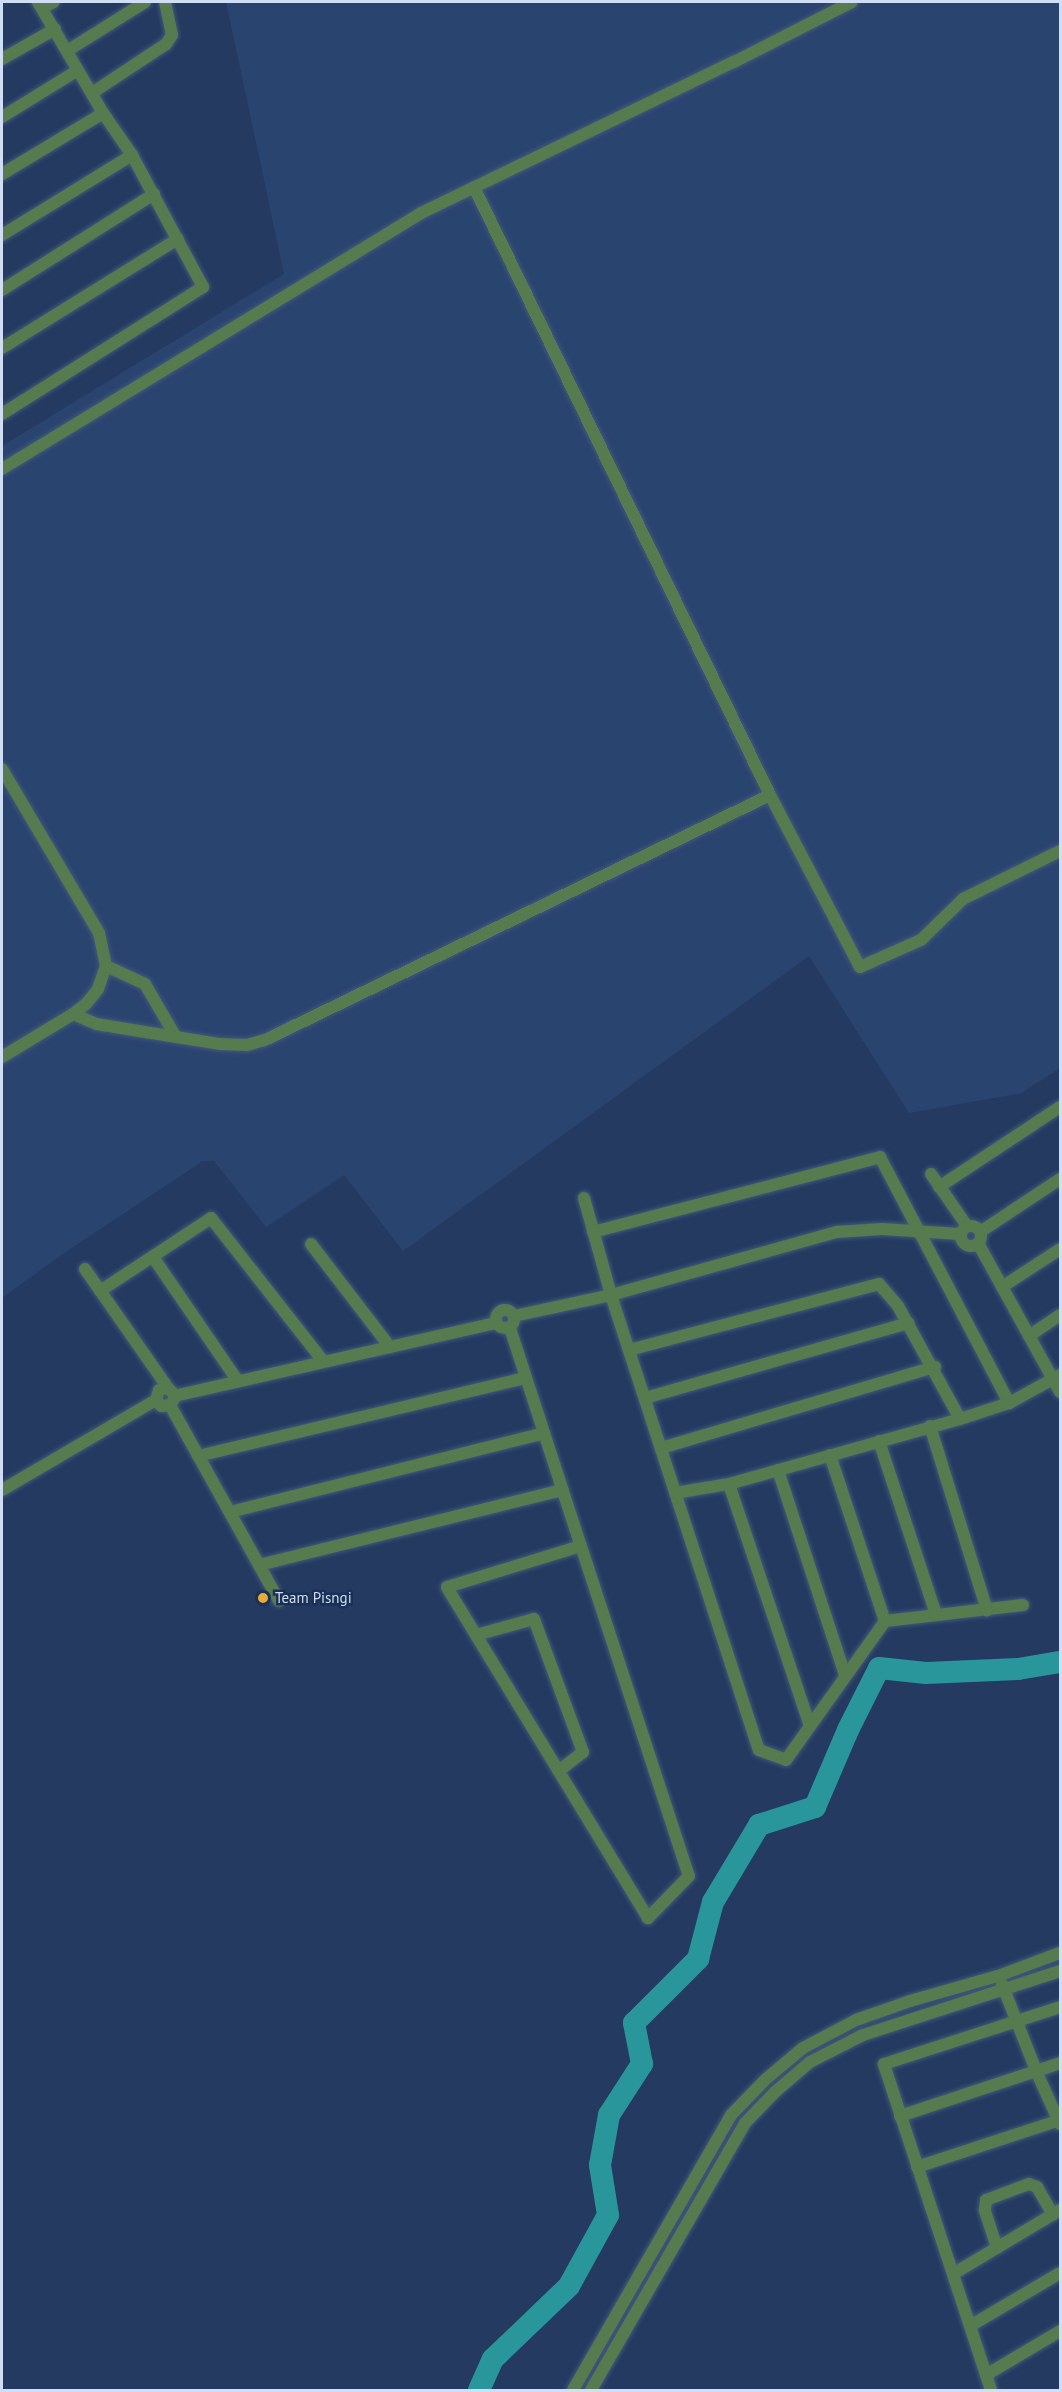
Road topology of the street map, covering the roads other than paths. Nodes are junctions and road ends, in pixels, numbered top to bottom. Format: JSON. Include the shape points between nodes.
{"nodes":[{"id":1,"x":54,"y":2,"type":"edge"},
{"id":2,"x":145,"y":2,"type":"edge"},
{"id":3,"x":165,"y":2,"type":"edge"},
{"id":4,"x":852,"y":2,"type":"edge"},
{"id":5,"x":40,"y":5,"type":"edge"},
{"id":6,"x":830,"y":6,"type":"edge"},
{"id":7,"x":55,"y":29,"type":"junction"},
{"id":8,"x":67,"y":51,"type":"junction"},
{"id":9,"x":2,"y":59,"type":"edge"},
{"id":10,"x":78,"y":70,"type":"junction"},
{"id":11,"x":92,"y":93,"type":"junction"},
{"id":12,"x":103,"y":113,"type":"junction"},
{"id":13,"x":2,"y":117,"type":"edge"},
{"id":14,"x":132,"y":155,"type":"junction"},
{"id":15,"x":2,"y":174,"type":"edge"},
{"id":16,"x":474,"y":187,"type":"junction"},
{"id":17,"x":154,"y":195,"type":"junction"},
{"id":18,"x":2,"y":235,"type":"edge"},
{"id":19,"x":178,"y":239,"type":"junction"},
{"id":20,"x":2,"y":290,"type":"edge"},
{"id":21,"x":2,"y":348,"type":"edge"},
{"id":22,"x":2,"y":413,"type":"edge"},
{"id":23,"x":2,"y":469,"type":"edge"},
{"id":24,"x":2,"y":769,"type":"edge"},
{"id":25,"x":770,"y":795,"type":"junction"},
{"id":26,"x":1060,"y":851,"type":"edge"},
{"id":27,"x":106,"y":966,"type":"junction"},
{"id":28,"x":73,"y":1014,"type":"junction"},
{"id":29,"x":176,"y":1037,"type":"junction"},
{"id":30,"x":2,"y":1057,"type":"edge"},
{"id":31,"x":1060,"y":1107,"type":"edge"},
{"id":32,"x":931,"y":1174,"type":"dead end"},
{"id":33,"x":1060,"y":1179,"type":"edge"},
{"id":34,"x":939,"y":1187,"type":"junction"},
{"id":35,"x":584,"y":1198,"type":"dead end"},
{"id":36,"x":964,"y":1230,"type":"junction"},
{"id":37,"x":918,"y":1231,"type":"junction"},
{"id":38,"x":593,"y":1232,"type":"junction"},
{"id":39,"x":979,"y":1238,"type":"junction"},
{"id":40,"x":311,"y":1244,"type":"dead end"},
{"id":41,"x":1060,"y":1249,"type":"edge"},
{"id":42,"x":153,"y":1257,"type":"junction"},
{"id":43,"x":85,"y":1269,"type":"dead end"},
{"id":44,"x":1002,"y":1287,"type":"junction"},
{"id":45,"x":100,"y":1291,"type":"junction"},
{"id":46,"x":611,"y":1295,"type":"junction"},
{"id":47,"x":1060,"y":1315,"type":"edge"},
{"id":48,"x":512,"y":1322,"type":"junction"},
{"id":49,"x":909,"y":1323,"type":"junction"},
{"id":50,"x":1029,"y":1336,"type":"junction"},
{"id":51,"x":390,"y":1347,"type":"junction"},
{"id":52,"x":629,"y":1350,"type":"junction"},
{"id":53,"x":322,"y":1361,"type":"junction"},
{"id":54,"x":934,"y":1367,"type":"junction"},
{"id":55,"x":1057,"y":1377,"type":"edge"},
{"id":56,"x":526,"y":1378,"type":"junction"},
{"id":57,"x":238,"y":1381,"type":"junction"},
{"id":58,"x":1060,"y":1392,"type":"edge"},
{"id":59,"x":171,"y":1396,"type":"junction"},
{"id":60,"x":645,"y":1398,"type":"junction"},
{"id":61,"x":1009,"y":1403,"type":"junction"},
{"id":62,"x":960,"y":1419,"type":"junction"},
{"id":63,"x":930,"y":1426,"type":"junction"},
{"id":64,"x":544,"y":1433,"type":"junction"},
{"id":65,"x":879,"y":1441,"type":"junction"},
{"id":66,"x":661,"y":1448,"type":"junction"},
{"id":67,"x":830,"y":1455,"type":"junction"},
{"id":68,"x":198,"y":1456,"type":"junction"},
{"id":69,"x":778,"y":1470,"type":"junction"},
{"id":70,"x":729,"y":1484,"type":"junction"},
{"id":71,"x":2,"y":1490,"type":"edge"},
{"id":72,"x":563,"y":1490,"type":"junction"},
{"id":73,"x":675,"y":1493,"type":"junction"},
{"id":74,"x":230,"y":1512,"type":"junction"},
{"id":75,"x":581,"y":1546,"type":"junction"},
{"id":76,"x":259,"y":1565,"type":"junction"},
{"id":77,"x":279,"y":1601,"type":"dead end"},
{"id":78,"x":1023,"y":1605,"type":"dead end"},
{"id":79,"x":987,"y":1610,"type":"junction"},
{"id":80,"x":936,"y":1614,"type":"junction"},
{"id":81,"x":885,"y":1621,"type":"junction"},
{"id":82,"x":476,"y":1635,"type":"junction"},
{"id":83,"x":845,"y":1675,"type":"junction"},
{"id":84,"x":810,"y":1726,"type":"junction"},
{"id":85,"x":559,"y":1771,"type":"junction"},
{"id":86,"x":1060,"y":1953,"type":"edge"},
{"id":87,"x":1060,"y":1971,"type":"edge"},
{"id":88,"x":998,"y":1976,"type":"junction"},
{"id":89,"x":1004,"y":1990,"type":"junction"},
{"id":90,"x":1060,"y":2007,"type":"edge"},
{"id":91,"x":1016,"y":2023,"type":"junction"},
{"id":92,"x":1060,"y":2063,"type":"edge"},
{"id":93,"x":1037,"y":2073,"type":"junction"},
{"id":94,"x":900,"y":2116,"type":"junction"},
{"id":95,"x":1060,"y":2122,"type":"edge"},
{"id":96,"x":917,"y":2167,"type":"junction"},
{"id":97,"x":1057,"y":2212,"type":"edge"},
{"id":98,"x":997,"y":2248,"type":"junction"},
{"id":99,"x":1060,"y":2273,"type":"edge"},
{"id":100,"x":953,"y":2274,"type":"junction"},
{"id":101,"x":970,"y":2326,"type":"junction"},
{"id":102,"x":1060,"y":2331,"type":"edge"},
{"id":103,"x":986,"y":2375,"type":"junction"},
{"id":104,"x":573,"y":2391,"type":"edge"},
{"id":105,"x":591,"y":2391,"type":"edge"},
{"id":106,"x":991,"y":2391,"type":"edge"}],
"edges":[{"from":1,"to":5,"type":"street"},
{"from":2,"to":8,"type":"street"},
{"from":3,"to":11,"type":"street","via":[[172,35],[166,44]]},
{"from":4,"to":6,"type":"street"},
{"from":5,"to":7,"type":"street"},
{"from":6,"to":16,"type":"street","via":[[734,62]]},
{"from":7,"to":8,"type":"street"},
{"from":7,"to":9,"type":"street"},
{"from":8,"to":10,"type":"street"},
{"from":10,"to":11,"type":"street"},
{"from":10,"to":13,"type":"street"},
{"from":11,"to":12,"type":"street"},
{"from":12,"to":14,"type":"street"},
{"from":12,"to":15,"type":"street"},
{"from":14,"to":17,"type":"street"},
{"from":14,"to":18,"type":"street"},
{"from":16,"to":23,"type":"street","via":[[421,213]]},
{"from":16,"to":25,"type":"street"},
{"from":17,"to":19,"type":"street"},
{"from":17,"to":20,"type":"street"},
{"from":19,"to":21,"type":"street"},
{"from":19,"to":22,"type":"street","via":[[203,287]]},
{"from":24,"to":27,"type":"street","via":[[99,933]]},
{"from":25,"to":26,"type":"street","via":[[860,967],[921,940],[963,899]]},
{"from":25,"to":29,"type":"street","via":[[265,1040],[247,1045]]},
{"from":27,"to":28,"type":"street","via":[[98,989]]},
{"from":27,"to":29,"type":"street","via":[[144,984]]},
{"from":28,"to":29,"type":"street","via":[[96,1024]]},
{"from":28,"to":30,"type":"street"},
{"from":31,"to":34,"type":"street"},
{"from":32,"to":34,"type":"street"},
{"from":33,"to":39,"type":"street"},
{"from":34,"to":36,"type":"street"},
{"from":35,"to":38,"type":"street"},
{"from":36,"to":37,"type":"street"},
{"from":36,"to":39,"type":"street","via":[[975,1226]]},
{"from":36,"to":39,"type":"street","via":[[965,1244]]},
{"from":37,"to":38,"type":"street","via":[[880,1157]]},
{"from":37,"to":46,"type":"street","via":[[837,1232]]},
{"from":37,"to":61,"type":"street"},
{"from":38,"to":46,"type":"street"},
{"from":39,"to":44,"type":"street"},
{"from":40,"to":51,"type":"street"},
{"from":41,"to":44,"type":"street"},
{"from":42,"to":45,"type":"street"},
{"from":42,"to":53,"type":"street","via":[[211,1218]]},
{"from":42,"to":57,"type":"street"},
{"from":43,"to":45,"type":"street"},
{"from":44,"to":50,"type":"street"},
{"from":45,"to":59,"type":"street"},
{"from":46,"to":48,"type":"street"},
{"from":46,"to":52,"type":"street"},
{"from":47,"to":50,"type":"street"},
{"from":48,"to":51,"type":"street","via":[[501,1328],[496,1323]]},
{"from":48,"to":56,"type":"street"},
{"from":49,"to":52,"type":"street","via":[[879,1284]]},
{"from":49,"to":54,"type":"street"},
{"from":49,"to":60,"type":"street"},
{"from":50,"to":55,"type":"street"},
{"from":51,"to":53,"type":"street"},
{"from":52,"to":60,"type":"street"},
{"from":53,"to":57,"type":"street"},
{"from":54,"to":62,"type":"street"},
{"from":54,"to":66,"type":"street"},
{"from":55,"to":58,"type":"street"},
{"from":55,"to":61,"type":"street"},
{"from":56,"to":64,"type":"street"},
{"from":56,"to":68,"type":"street"},
{"from":57,"to":59,"type":"street"},
{"from":59,"to":68,"type":"street"},
{"from":59,"to":71,"type":"street","via":[[162,1406],[156,1400]]},
{"from":60,"to":66,"type":"street"},
{"from":61,"to":62,"type":"street"},
{"from":62,"to":63,"type":"street"},
{"from":63,"to":65,"type":"street"},
{"from":63,"to":79,"type":"street"},
{"from":64,"to":72,"type":"street"},
{"from":64,"to":74,"type":"street"},
{"from":65,"to":67,"type":"street"},
{"from":65,"to":80,"type":"street"},
{"from":66,"to":73,"type":"street"},
{"from":67,"to":69,"type":"street"},
{"from":67,"to":81,"type":"street"},
{"from":68,"to":74,"type":"street"},
{"from":69,"to":70,"type":"street"},
{"from":69,"to":83,"type":"street"},
{"from":70,"to":73,"type":"street"},
{"from":70,"to":84,"type":"street"},
{"from":72,"to":75,"type":"street"},
{"from":72,"to":76,"type":"street"},
{"from":73,"to":84,"type":"street","via":[[759,1750],[786,1760]]},
{"from":74,"to":76,"type":"street"},
{"from":75,"to":82,"type":"street","via":[[447,1587]]},
{"from":75,"to":85,"type":"street","via":[[689,1876],[648,1918]]},
{"from":76,"to":77,"type":"street"},
{"from":78,"to":79,"type":"street"},
{"from":79,"to":80,"type":"street"},
{"from":80,"to":81,"type":"street"},
{"from":81,"to":83,"type":"street"},
{"from":82,"to":85,"type":"street"},
{"from":82,"to":85,"type":"street","via":[[534,1619],[584,1752]]},
{"from":83,"to":84,"type":"street"},
{"from":86,"to":88,"type":"street"},
{"from":87,"to":89,"type":"street"},
{"from":88,"to":89,"type":"street"},
{"from":88,"to":104,"type":"street","via":[[856,2020],[803,2048],[766,2079],[731,2115]]},
{"from":89,"to":91,"type":"street"},
{"from":89,"to":105,"type":"street","via":[[863,2035],[810,2062],[775,2092],[745,2123]]},
{"from":90,"to":91,"type":"street"},
{"from":91,"to":93,"type":"street"},
{"from":91,"to":94,"type":"street","via":[[884,2064]]},
{"from":92,"to":93,"type":"street"},
{"from":93,"to":94,"type":"street"},
{"from":93,"to":95,"type":"street"},
{"from":94,"to":96,"type":"street"},
{"from":95,"to":96,"type":"street"},
{"from":96,"to":100,"type":"street"},
{"from":97,"to":98,"type":"street"},
{"from":97,"to":98,"type":"street","via":[[1037,2187],[1029,2184],[986,2200]]},
{"from":98,"to":100,"type":"street"},
{"from":99,"to":101,"type":"street"},
{"from":100,"to":101,"type":"street"},
{"from":101,"to":103,"type":"street"},
{"from":102,"to":103,"type":"street"},
{"from":103,"to":106,"type":"street"}]}
